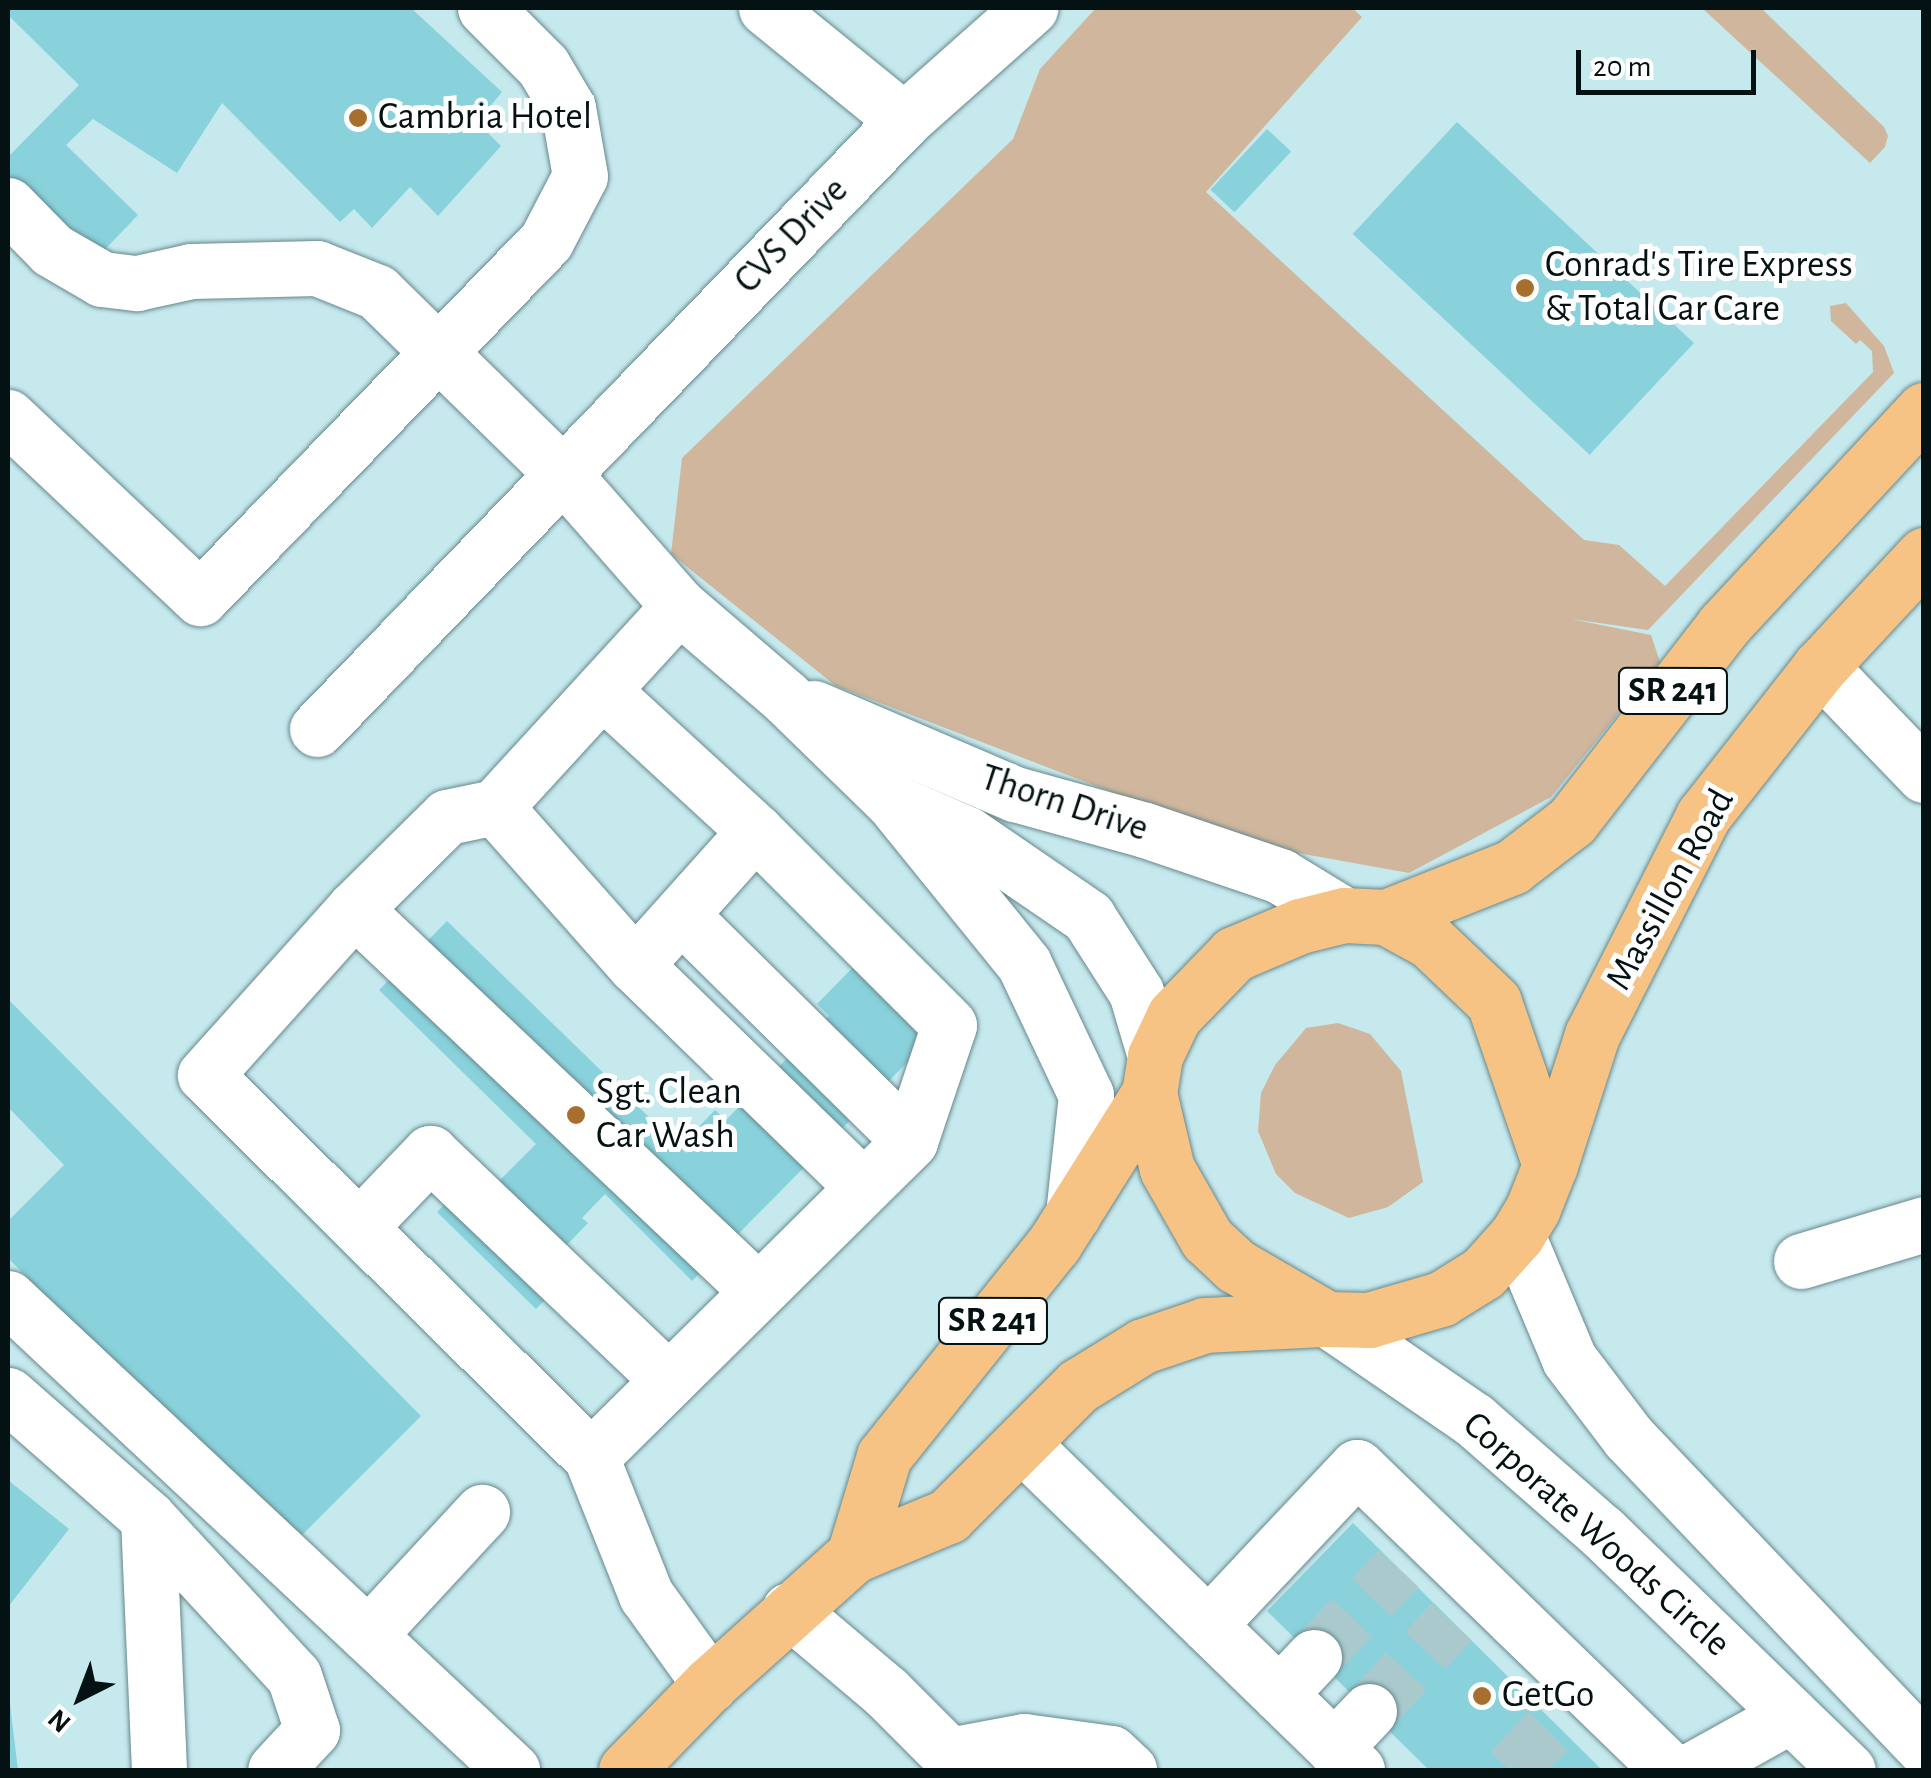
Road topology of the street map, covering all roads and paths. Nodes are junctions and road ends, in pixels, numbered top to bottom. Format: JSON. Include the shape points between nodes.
{"nodes":[{"id":1,"x":485,"y":8,"type":"edge"},
{"id":2,"x":766,"y":8,"type":"edge"},
{"id":3,"x":1030,"y":8,"type":"edge"},
{"id":4,"x":904,"y":120,"type":"junction"},
{"id":5,"x":8,"y":205,"type":"edge"},
{"id":6,"x":439,"y":350,"type":"junction"},
{"id":7,"x":1924,"y":410,"type":"edge"},
{"id":8,"x":8,"y":417,"type":"edge"},
{"id":9,"x":562,"y":473,"type":"junction"},
{"id":10,"x":1924,"y":555,"type":"edge"},
{"id":11,"x":679,"y":606,"type":"junction"},
{"id":12,"x":1820,"y":667,"type":"junction"},
{"id":13,"x":604,"y":692,"type":"junction"},
{"id":14,"x":783,"y":695,"type":"junction"},
{"id":15,"x":318,"y":729,"type":"dead end"},
{"id":16,"x":1924,"y":775,"type":"edge"},
{"id":17,"x":892,"y":801,"type":"junction"},
{"id":18,"x":495,"y":807,"type":"junction"},
{"id":19,"x":756,"y":831,"type":"junction"},
{"id":20,"x":354,"y":909,"type":"junction"},
{"id":21,"x":1365,"y":916,"type":"junction"},
{"id":22,"x":658,"y":941,"type":"junction"},
{"id":23,"x":1152,"y":1074,"type":"junction"},
{"id":24,"x":886,"y":1165,"type":"junction"},
{"id":25,"x":1550,"y":1166,"type":"junction"},
{"id":26,"x":1073,"y":1214,"type":"junction"},
{"id":27,"x":1924,"y":1224,"type":"edge"},
{"id":28,"x":359,"y":1226,"type":"junction"},
{"id":29,"x":1517,"y":1235,"type":"junction"},
{"id":30,"x":1801,"y":1261,"type":"dead end"},
{"id":31,"x":758,"y":1292,"type":"junction"},
{"id":32,"x":8,"y":1298,"type":"edge"},
{"id":33,"x":1327,"y":1318,"type":"junction"},
{"id":34,"x":668,"y":1380,"type":"junction"},
{"id":35,"x":8,"y":1395,"type":"edge"},
{"id":36,"x":8,"y":1423,"type":"edge"},
{"id":37,"x":1022,"y":1446,"type":"junction"},
{"id":38,"x":591,"y":1457,"type":"junction"},
{"id":39,"x":137,"y":1508,"type":"junction"},
{"id":40,"x":482,"y":1512,"type":"dead end"},
{"id":41,"x":854,"y":1555,"type":"junction"},
{"id":42,"x":788,"y":1610,"type":"junction"},
{"id":43,"x":1208,"y":1624,"type":"junction"},
{"id":44,"x":368,"y":1635,"type":"junction"},
{"id":45,"x":710,"y":1684,"type":"junction"},
{"id":46,"x":1791,"y":1715,"type":"junction"},
{"id":47,"x":1354,"y":1743,"type":"edge"},
{"id":48,"x":1924,"y":1748,"type":"edge"},
{"id":49,"x":947,"y":1763,"type":"edge"},
{"id":50,"x":159,"y":1770,"type":"edge"},
{"id":51,"x":275,"y":1770,"type":"edge"},
{"id":52,"x":512,"y":1770,"type":"edge"},
{"id":53,"x":626,"y":1770,"type":"edge"},
{"id":54,"x":1128,"y":1770,"type":"edge"},
{"id":55,"x":1670,"y":1770,"type":"edge"},
{"id":56,"x":1692,"y":1770,"type":"edge"},
{"id":57,"x":1848,"y":1770,"type":"edge"}],
"edges":[{"from":1,"to":6,"type":"street","via":[[543,66],[568,108],[580,176],[546,241]]},
{"from":2,"to":4,"type":"street"},
{"from":3,"to":4,"type":"street","name":"CVS Drive"},
{"from":4,"to":9,"type":"street","name":"CVS Drive"},
{"from":5,"to":6,"type":"street","name":"Thorn Drive","via":[[52,250],[102,279],[137,283],[190,271],[317,268],[377,292]]},
{"from":6,"to":8,"type":"street","via":[[200,598]]},
{"from":6,"to":9,"type":"street","name":"Thorn Drive"},
{"from":7,"to":21,"type":"main road","number":"SR 241","via":[[1724,626],[1572,821],[1512,867]]},
{"from":9,"to":11,"type":"street","name":"Thorn Drive"},
{"from":9,"to":15,"type":"street","name":"CVS Drive"},
{"from":10,"to":12,"type":"main road","name":"Massillon Road","number":"SR 241"},
{"from":11,"to":13,"type":"street"},
{"from":11,"to":14,"type":"street","name":"Thorn Drive"},
{"from":12,"to":16,"type":"street"},
{"from":12,"to":25,"type":"main road","name":"Massillon Road","number":"SR 241","via":[[1703,816],[1592,1035]]},
{"from":13,"to":18,"type":"street"},
{"from":13,"to":19,"type":"street"},
{"from":14,"to":17,"type":"street","name":"Thorn Drive"},
{"from":14,"to":21,"type":"street","name":"Thorn Drive","via":[[1016,794],[1280,876]]},
{"from":17,"to":23,"type":"street","name":"Thorn Drive","via":[[967,834],[1088,917],[1136,992]]},
{"from":17,"to":26,"type":"street","name":"Thorn Drive","via":[[1024,964],[1086,1095]]},
{"from":18,"to":20,"type":"street","via":[[447,817]]},
{"from":18,"to":22,"type":"street"},
{"from":19,"to":22,"type":"street"},
{"from":19,"to":24,"type":"street","via":[[949,1025]]},
{"from":20,"to":28,"type":"street","via":[[205,1074]]},
{"from":20,"to":31,"type":"street"},
{"from":21,"to":23,"type":"main road","number":"SR 241","via":[[1300,926],[1234,954],[1174,1016]]},
{"from":21,"to":25,"type":"main road","via":[[1430,941],[1494,1002]]},
{"from":22,"to":24,"type":"street"},
{"from":23,"to":26,"type":"main road","number":"SR 241"},
{"from":23,"to":33,"type":"main road","via":[[1168,1170],[1208,1239],[1236,1266]]},
{"from":24,"to":31,"type":"street"},
{"from":25,"to":29,"type":"main road","number":"SR 241"},
{"from":26,"to":41,"type":"main road","number":"SR 241","via":[[884,1456]]},
{"from":27,"to":30,"type":"street"},
{"from":28,"to":34,"type":"street","via":[[430,1153]]},
{"from":28,"to":38,"type":"street"},
{"from":29,"to":33,"type":"main road","number":"SR 241","via":[[1483,1273],[1440,1299],[1369,1320]]},
{"from":29,"to":48,"type":"street","via":[[1569,1359],[1630,1438]]},
{"from":31,"to":34,"type":"street"},
{"from":32,"to":44,"type":"street"},
{"from":33,"to":37,"type":"main road","number":"SR 241","via":[[1205,1325],[1143,1346],[1078,1386]]},
{"from":33,"to":46,"type":"street","name":"Corporate Woods Circle","via":[[1474,1420],[1602,1532]]},
{"from":34,"to":38,"type":"street"},
{"from":35,"to":39,"type":"street"},
{"from":36,"to":39,"type":"street","via":[[76,1480]]},
{"from":37,"to":41,"type":"main road","number":"SR 241","via":[[948,1516]]},
{"from":37,"to":43,"type":"street"},
{"from":38,"to":45,"type":"street","via":[[646,1595]]},
{"from":39,"to":50,"type":"street"},
{"from":39,"to":51,"type":"street","via":[[294,1676],[312,1730]]},
{"from":40,"to":44,"type":"street"},
{"from":41,"to":42,"type":"main road","number":"SR 241"},
{"from":42,"to":45,"type":"main road","number":"SR 241"},
{"from":42,"to":49,"type":"street","via":[[886,1692]]},
{"from":43,"to":47,"type":"street","via":[[1296,1675]]},
{"from":43,"to":55,"type":"street","via":[[1357,1467],[1414,1553],[1571,1707]]},
{"from":44,"to":52,"type":"street"},
{"from":45,"to":53,"type":"main road","number":"SR 241"},
{"from":46,"to":56,"type":"street"},
{"from":46,"to":57,"type":"street","name":"Corporate Woods Circle"},
{"from":49,"to":54,"type":"street","via":[[1024,1741],[1111,1754]]}]}
